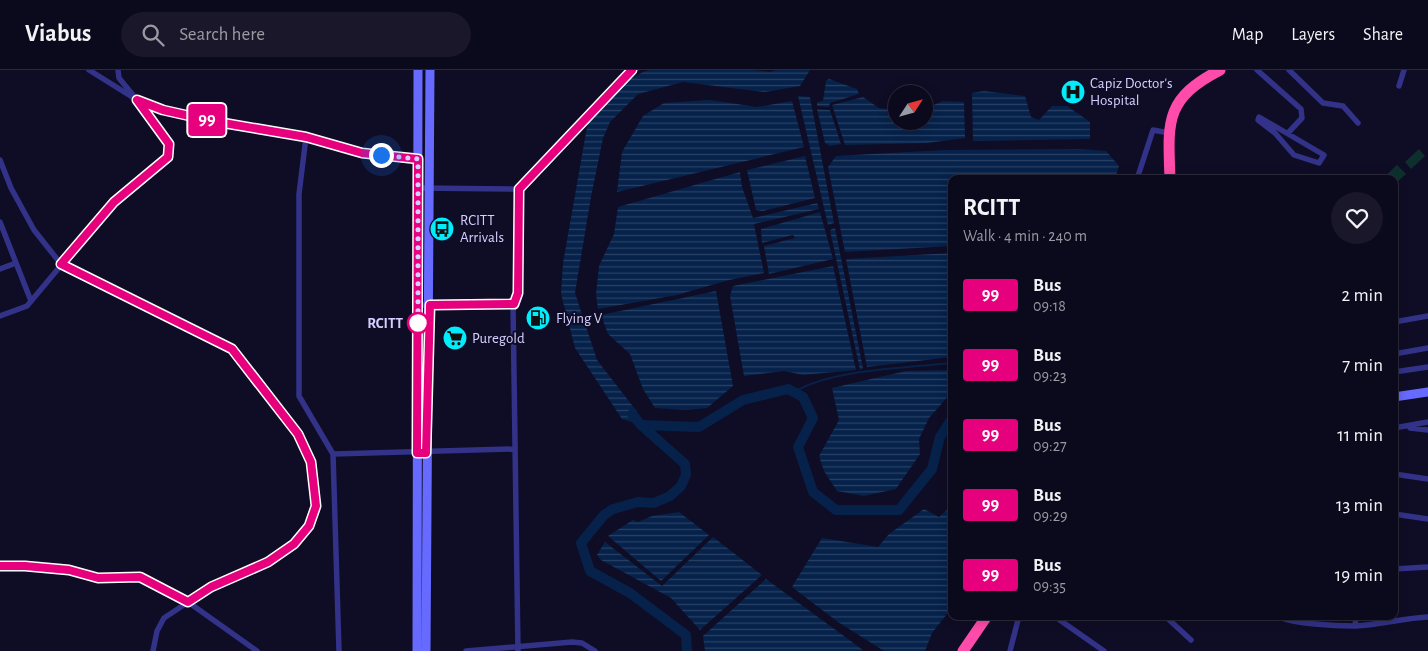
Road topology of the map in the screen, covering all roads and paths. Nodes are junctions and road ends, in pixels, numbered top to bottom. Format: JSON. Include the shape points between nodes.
{"nodes":[{"id":1,"x":89,"y":70,"type":"edge"},
{"id":2,"x":118,"y":70,"type":"edge"},
{"id":3,"x":418,"y":70,"type":"edge"},
{"id":4,"x":430,"y":70,"type":"edge"},
{"id":5,"x":632,"y":70,"type":"edge"},
{"id":6,"x":1257,"y":70,"type":"edge"},
{"id":7,"x":1289,"y":70,"type":"edge"},
{"id":8,"x":1404,"y":70,"type":"edge"},
{"id":9,"x":1212,"y":72,"type":"edge"},
{"id":10,"x":1399,"y":86,"type":"dead end"},
{"id":11,"x":137,"y":100,"type":"junction"},
{"id":12,"x":1358,"y":123,"type":"dead end"},
{"id":13,"x":1168,"y":133,"type":"junction"},
{"id":14,"x":1288,"y":133,"type":"junction"},
{"id":15,"x":306,"y":137,"type":"junction"},
{"id":16,"x":418,"y":159,"type":"junction"},
{"id":17,"x":0,"y":160,"type":"edge"},
{"id":18,"x":1138,"y":175,"type":"edge"},
{"id":19,"x":1170,"y":175,"type":"edge"},
{"id":20,"x":418,"y":188,"type":"junction"},
{"id":21,"x":430,"y":188,"type":"junction"},
{"id":22,"x":519,"y":189,"type":"junction"},
{"id":23,"x":0,"y":222,"type":"edge"},
{"id":24,"x":16,"y":263,"type":"junction"},
{"id":25,"x":61,"y":264,"type":"junction"},
{"id":26,"x":0,"y":270,"type":"edge"},
{"id":27,"x":31,"y":301,"type":"junction"},
{"id":28,"x":514,"y":304,"type":"junction"},
{"id":29,"x":418,"y":305,"type":"junction"},
{"id":30,"x":430,"y":305,"type":"junction"},
{"id":31,"x":0,"y":316,"type":"edge"},
{"id":32,"x":1428,"y":316,"type":"edge"},
{"id":33,"x":1398,"y":321,"type":"edge"},
{"id":34,"x":1428,"y":348,"type":"edge"},
{"id":35,"x":1398,"y":353,"type":"edge"},
{"id":36,"x":1428,"y":366,"type":"edge"},
{"id":37,"x":1398,"y":371,"type":"edge"},
{"id":38,"x":1428,"y":392,"type":"edge"},
{"id":39,"x":1398,"y":396,"type":"edge"},
{"id":40,"x":1428,"y":422,"type":"edge"},
{"id":41,"x":1406,"y":427,"type":"junction"},
{"id":42,"x":1398,"y":428,"type":"edge"},
{"id":43,"x":1428,"y":430,"type":"edge"},
{"id":44,"x":514,"y":449,"type":"junction"},
{"id":45,"x":422,"y":453,"type":"junction"},
{"id":46,"x":333,"y":454,"type":"junction"},
{"id":47,"x":1398,"y":475,"type":"edge"},
{"id":48,"x":1428,"y":479,"type":"edge"},
{"id":49,"x":1398,"y":515,"type":"edge"},
{"id":50,"x":1428,"y":519,"type":"edge"},
{"id":51,"x":0,"y":566,"type":"edge"},
{"id":52,"x":1428,"y":567,"type":"edge"},
{"id":53,"x":1398,"y":569,"type":"edge"},
{"id":54,"x":188,"y":602,"type":"junction"},
{"id":55,"x":1428,"y":617,"type":"edge"},
{"id":56,"x":984,"y":620,"type":"edge"},
{"id":57,"x":1018,"y":620,"type":"edge"},
{"id":58,"x":1060,"y":620,"type":"edge"},
{"id":59,"x":1169,"y":620,"type":"edge"},
{"id":60,"x":1284,"y":620,"type":"edge"},
{"id":61,"x":1356,"y":620,"type":"edge"},
{"id":62,"x":1355,"y":626,"type":"junction"},
{"id":63,"x":1191,"y":640,"type":"dead end"},
{"id":64,"x":518,"y":648,"type":"edge"},
{"id":65,"x":153,"y":651,"type":"edge"},
{"id":66,"x":257,"y":651,"type":"edge"},
{"id":67,"x":339,"y":651,"type":"edge"},
{"id":68,"x":417,"y":651,"type":"edge"},
{"id":69,"x":426,"y":651,"type":"edge"},
{"id":70,"x":466,"y":651,"type":"edge"},
{"id":71,"x":595,"y":651,"type":"edge"},
{"id":72,"x":962,"y":651,"type":"edge"},
{"id":73,"x":1010,"y":651,"type":"edge"},
{"id":74,"x":1104,"y":651,"type":"edge"}],
"edges":[{"from":1,"to":11,"type":"street"},
{"from":2,"to":11,"type":"street","via":[[119,78]]},
{"from":3,"to":16,"type":"street"},
{"from":4,"to":21,"type":"street"},
{"from":5,"to":22,"type":"street"},
{"from":6,"to":14,"type":"street","via":[[1301,109],[1302,118]]},
{"from":7,"to":12,"type":"street","via":[[1323,102],[1343,106]]},
{"from":8,"to":10,"type":"street"},
{"from":9,"to":13,"type":"highway","via":[[1182,97],[1175,108]]},
{"from":11,"to":15,"type":"street","via":[[163,110]]},
{"from":11,"to":25,"type":"street","via":[[169,144],[168,157],[114,202]]},
{"from":13,"to":18,"type":"street","via":[[1153,130]]},
{"from":13,"to":19,"type":"highway"},
{"from":14,"to":14,"type":"street","via":[[1324,155],[1319,163],[1294,155],[1275,133],[1258,120],[1259,117]]},
{"from":15,"to":16,"type":"street","via":[[362,153]]},
{"from":15,"to":46,"type":"street","via":[[299,194],[299,396]]},
{"from":16,"to":20,"type":"street"},
{"from":17,"to":25,"type":"street","via":[[34,230]]},
{"from":20,"to":21,"type":"street"},
{"from":20,"to":29,"type":"street"},
{"from":21,"to":22,"type":"street"},
{"from":21,"to":30,"type":"street"},
{"from":22,"to":28,"type":"street","via":[[518,293]]},
{"from":23,"to":24,"type":"street"},
{"from":24,"to":26,"type":"street"},
{"from":24,"to":27,"type":"street"},
{"from":25,"to":27,"type":"street"},
{"from":25,"to":54,"type":"street","via":[[232,349],[298,434],[311,462],[316,506],[309,526],[294,544],[268,562],[211,587]]},
{"from":27,"to":31,"type":"street","via":[[27,306]]},
{"from":28,"to":30,"type":"street"},
{"from":28,"to":44,"type":"street"},
{"from":29,"to":30,"type":"street"},
{"from":29,"to":45,"type":"street"},
{"from":30,"to":45,"type":"street"},
{"from":32,"to":33,"type":"street"},
{"from":34,"to":35,"type":"street"},
{"from":36,"to":37,"type":"street"},
{"from":38,"to":39,"type":"street"},
{"from":40,"to":41,"type":"street"},
{"from":41,"to":42,"type":"street"},
{"from":41,"to":43,"type":"street"},
{"from":44,"to":45,"type":"street"},
{"from":44,"to":64,"type":"street"},
{"from":45,"to":46,"type":"street"},
{"from":45,"to":68,"type":"street"},
{"from":45,"to":69,"type":"street"},
{"from":46,"to":67,"type":"street"},
{"from":47,"to":48,"type":"street"},
{"from":49,"to":50,"type":"street"},
{"from":51,"to":54,"type":"street","via":[[69,570],[98,578],[140,577]]},
{"from":52,"to":53,"type":"street"},
{"from":54,"to":65,"type":"street","via":[[164,618],[157,631]]},
{"from":54,"to":66,"type":"street"},
{"from":55,"to":62,"type":"street"},
{"from":56,"to":72,"type":"highway"},
{"from":57,"to":73,"type":"street"},
{"from":58,"to":74,"type":"street"},
{"from":59,"to":63,"type":"street"},
{"from":60,"to":62,"type":"street"},
{"from":61,"to":62,"type":"street"},
{"from":64,"to":70,"type":"street"},
{"from":64,"to":71,"type":"street","via":[[572,642],[582,643]]}]}
